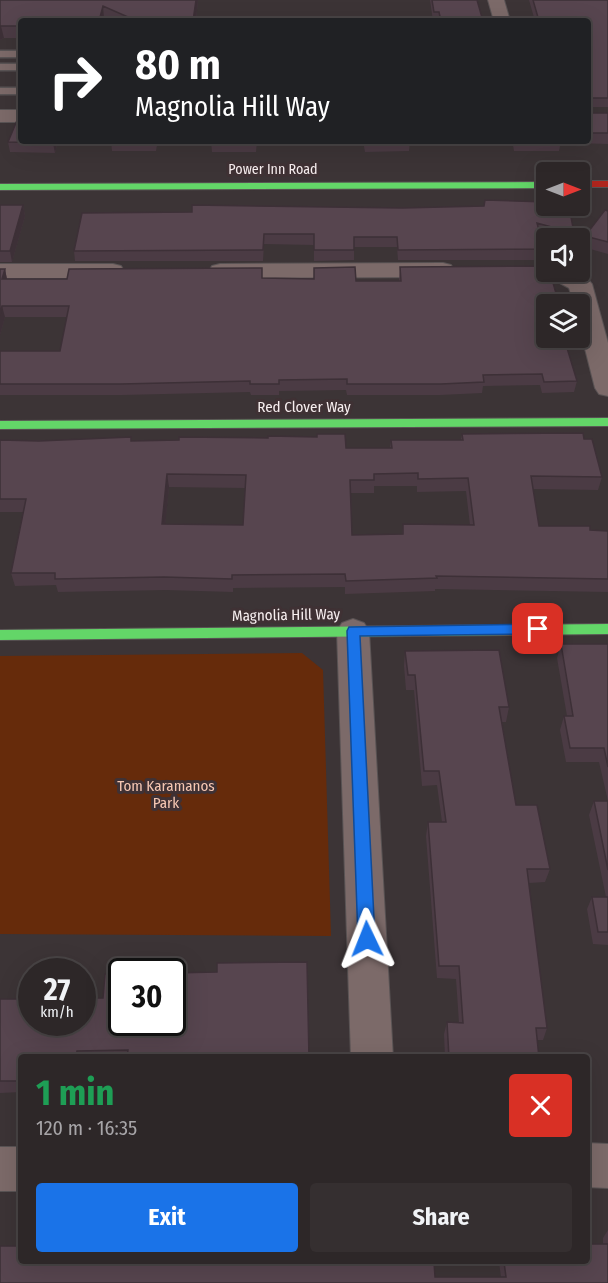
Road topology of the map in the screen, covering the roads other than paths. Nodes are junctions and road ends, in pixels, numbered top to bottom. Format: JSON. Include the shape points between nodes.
{"nodes":[{"id":1,"x":496,"y":0,"type":"edge"},
{"id":2,"x":501,"y":18,"type":"edge"},
{"id":3,"x":0,"y":54,"type":"edge"},
{"id":4,"x":18,"y":54,"type":"edge"},
{"id":5,"x":0,"y":67,"type":"edge"},
{"id":6,"x":18,"y":67,"type":"edge"},
{"id":7,"x":0,"y":91,"type":"edge"},
{"id":8,"x":18,"y":91,"type":"edge"},
{"id":9,"x":0,"y":116,"type":"edge"},
{"id":10,"x":18,"y":116,"type":"edge"},
{"id":11,"x":590,"y":184,"type":"edge"},
{"id":12,"x":608,"y":184,"type":"edge"},
{"id":13,"x":536,"y":185,"type":"edge"},
{"id":14,"x":0,"y":187,"type":"edge"},
{"id":15,"x":463,"y":270,"type":"edge"},
{"id":16,"x":130,"y":271,"type":"edge"},
{"id":17,"x":202,"y":271,"type":"edge"},
{"id":18,"x":0,"y":272,"type":"edge"},
{"id":19,"x":575,"y":282,"type":"edge"},
{"id":20,"x":608,"y":388,"type":"edge"},
{"id":21,"x":608,"y":422,"type":"edge"},
{"id":22,"x":0,"y":424,"type":"edge"},
{"id":23,"x":608,"y":629,"type":"edge"},
{"id":24,"x":353,"y":631,"type":"junction"},
{"id":25,"x":0,"y":635,"type":"edge"},
{"id":26,"x":372,"y":1054,"type":"edge"},
{"id":27,"x":590,"y":1166,"type":"edge"},
{"id":28,"x":608,"y":1166,"type":"edge"},
{"id":29,"x":18,"y":1168,"type":"edge"},
{"id":30,"x":0,"y":1169,"type":"edge"}],
"edges":[{"from":1,"to":2,"type":"street"},
{"from":3,"to":4,"type":"lane"},
{"from":5,"to":6,"type":"lane"},
{"from":7,"to":8,"type":"lane"},
{"from":9,"to":10,"type":"street"},
{"from":11,"to":12,"type":"street"},
{"from":13,"to":14,"type":"street","name":"Power Inn Road"},
{"from":15,"to":17,"type":"street"},
{"from":16,"to":18,"type":"street"},
{"from":19,"to":20,"type":"street","via":[[580,284]]},
{"from":21,"to":22,"type":"street","name":"Red Clover Way"},
{"from":23,"to":24,"type":"street","name":"Magnolia Hill Way"},
{"from":24,"to":25,"type":"street","name":"Magnolia Hill Way"},
{"from":24,"to":26,"type":"street"},
{"from":27,"to":28,"type":"street"},
{"from":29,"to":30,"type":"street"}]}
